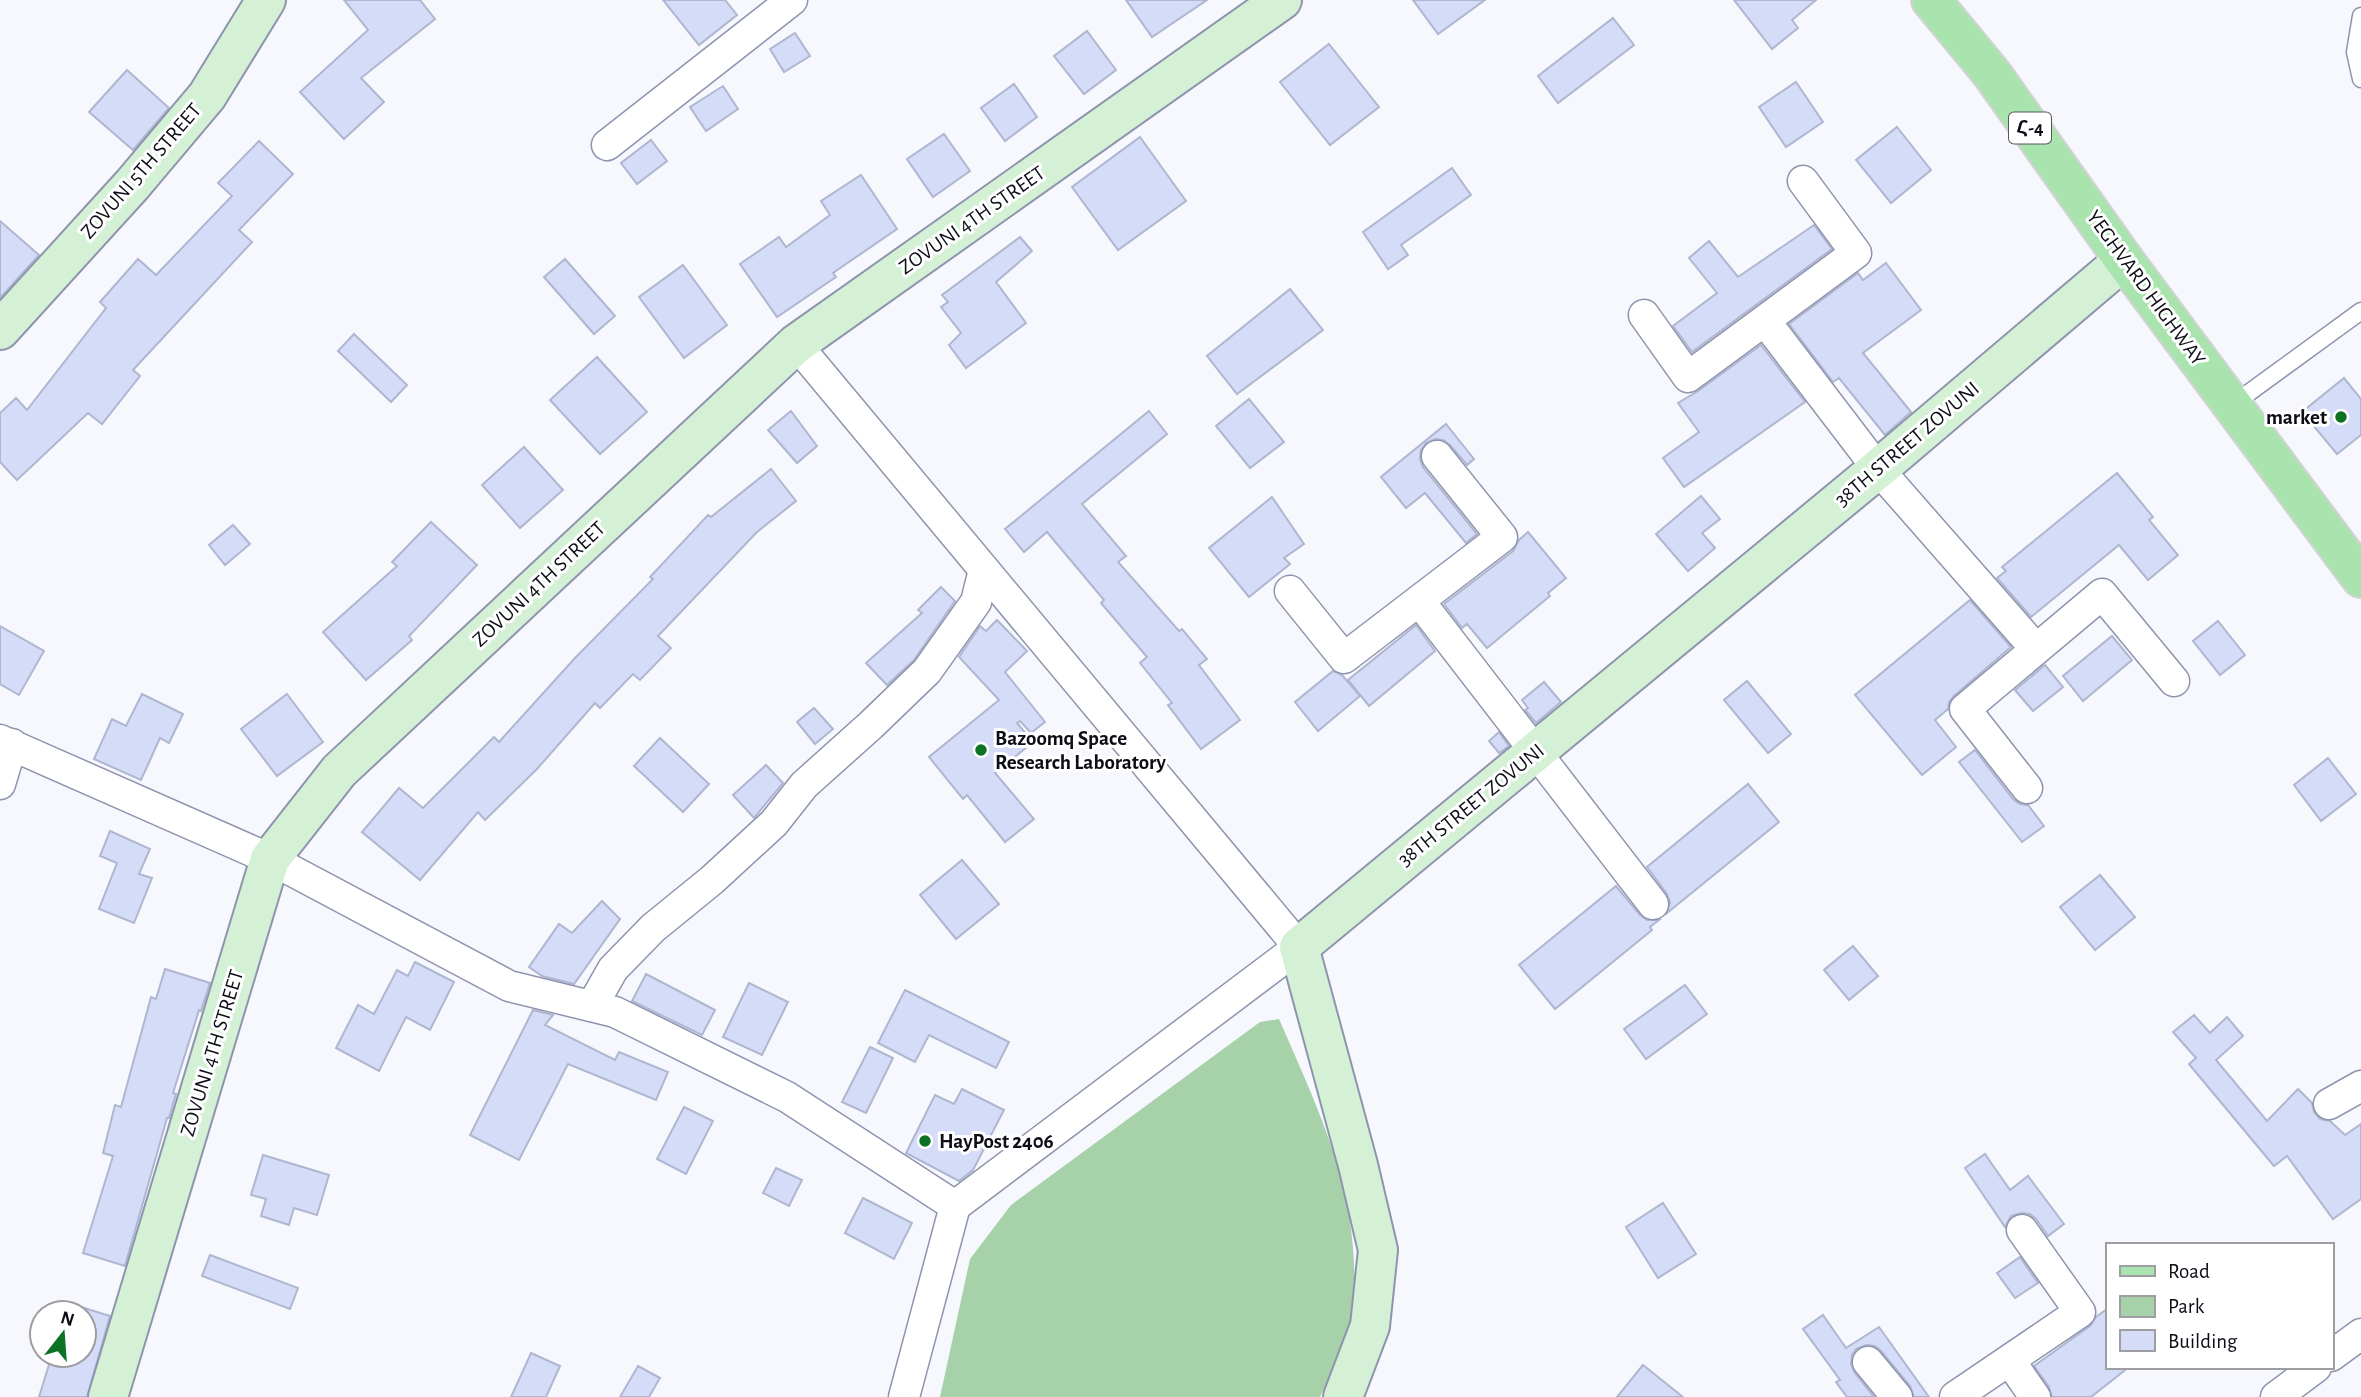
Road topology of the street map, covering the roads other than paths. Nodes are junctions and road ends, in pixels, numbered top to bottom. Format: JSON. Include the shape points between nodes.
{"nodes":[{"id":1,"x":266,"y":0,"type":"edge"},
{"id":2,"x":792,"y":0,"type":"edge"},
{"id":3,"x":1282,"y":0,"type":"edge"},
{"id":4,"x":1931,"y":0,"type":"edge"},
{"id":5,"x":2361,"y":16,"type":"edge"},
{"id":6,"x":2361,"y":79,"type":"edge"},
{"id":7,"x":607,"y":145,"type":"dead end"},
{"id":8,"x":1803,"y":181,"type":"dead end"},
{"id":9,"x":2124,"y":260,"type":"junction"},
{"id":10,"x":2361,"y":311,"type":"edge"},
{"id":11,"x":1644,"y":316,"type":"dead end"},
{"id":12,"x":1765,"y":321,"type":"junction"},
{"id":13,"x":0,"y":330,"type":"edge"},
{"id":14,"x":796,"y":344,"type":"junction"},
{"id":15,"x":2232,"y":405,"type":"junction"},
{"id":16,"x":1437,"y":456,"type":"dead end"},
{"id":17,"x":1878,"y":469,"type":"junction"},
{"id":18,"x":984,"y":570,"type":"junction"},
{"id":19,"x":2361,"y":578,"type":"edge"},
{"id":20,"x":1290,"y":591,"type":"dead end"},
{"id":21,"x":1420,"y":602,"type":"junction"},
{"id":22,"x":2035,"y":648,"type":"junction"},
{"id":23,"x":2174,"y":681,"type":"dead end"},
{"id":24,"x":6,"y":742,"type":"edge"},
{"id":25,"x":1536,"y":752,"type":"junction"},
{"id":26,"x":0,"y":784,"type":"edge"},
{"id":27,"x":2028,"y":788,"type":"dead end"},
{"id":28,"x":270,"y":859,"type":"junction"},
{"id":29,"x":1653,"y":904,"type":"dead end"},
{"id":30,"x":1299,"y":947,"type":"junction"},
{"id":31,"x":592,"y":1006,"type":"junction"},
{"id":32,"x":2361,"y":1086,"type":"edge"},
{"id":33,"x":2329,"y":1104,"type":"dead end"},
{"id":34,"x":955,"y":1206,"type":"junction"},
{"id":35,"x":2022,"y":1230,"type":"dead end"},
{"id":36,"x":2361,"y":1334,"type":"edge"},
{"id":37,"x":2333,"y":1355,"type":"edge"},
{"id":38,"x":1868,"y":1362,"type":"dead end"},
{"id":39,"x":2010,"y":1362,"type":"junction"},
{"id":40,"x":2313,"y":1369,"type":"edge"},
{"id":41,"x":108,"y":1397,"type":"edge"},
{"id":42,"x":904,"y":1397,"type":"edge"},
{"id":43,"x":1343,"y":1397,"type":"edge"},
{"id":44,"x":1897,"y":1397,"type":"edge"},
{"id":45,"x":1955,"y":1397,"type":"edge"},
{"id":46,"x":2035,"y":1397,"type":"edge"},
{"id":47,"x":2276,"y":1397,"type":"edge"}],
"edges":[{"from":1,"to":13,"type":"street","name":"ZOVUNI 5TH STREET","via":[[207,96]]},
{"from":2,"to":7,"type":"street"},
{"from":3,"to":14,"type":"street","name":"ZOVUNI 4TH STREET"},
{"from":4,"to":9,"type":"main road","name":"YEGHVARD HIGHWAY","number":"Հ-4","via":[[1992,74]]},
{"from":5,"to":6,"type":"lane","via":[[2355,52]]},
{"from":8,"to":12,"type":"street","via":[[1856,253]]},
{"from":9,"to":15,"type":"main road","name":"YEGHVARD HIGHWAY","number":"Հ-4"},
{"from":9,"to":17,"type":"street","name":"38TH STREET ZOVUNI"},
{"from":10,"to":15,"type":"lane"},
{"from":11,"to":12,"type":"street","via":[[1688,377]]},
{"from":12,"to":17,"type":"street"},
{"from":14,"to":18,"type":"street"},
{"from":14,"to":28,"type":"street","name":"ZOVUNI 4TH STREET","via":[[339,771]]},
{"from":15,"to":19,"type":"main road","name":"YEGHVARD HIGHWAY","number":"Հ-4"},
{"from":16,"to":21,"type":"street","via":[[1502,537]]},
{"from":17,"to":22,"type":"street"},
{"from":17,"to":25,"type":"street","name":"38TH STREET ZOVUNI"},
{"from":18,"to":30,"type":"street"},
{"from":18,"to":31,"type":"street","via":[[976,602],[927,671],[804,785],[774,823],[612,970]]},
{"from":20,"to":21,"type":"street","via":[[1344,658]]},
{"from":21,"to":25,"type":"street"},
{"from":22,"to":23,"type":"street","via":[[2102,594]]},
{"from":22,"to":27,"type":"street","via":[[1965,709]]},
{"from":24,"to":26,"type":"street"},
{"from":24,"to":28,"type":"street"},
{"from":25,"to":29,"type":"street"},
{"from":25,"to":30,"type":"street","name":"38TH STREET ZOVUNI"},
{"from":28,"to":31,"type":"street","via":[[509,986]]},
{"from":28,"to":41,"type":"street","name":"ZOVUNI 4TH STREET"},
{"from":30,"to":34,"type":"street","name":"38TH STREET ZOVUNI"},
{"from":30,"to":43,"type":"street","via":[[1378,1250],[1370,1326]]},
{"from":31,"to":34,"type":"street","via":[[615,1012],[787,1097]]},
{"from":32,"to":33,"type":"street"},
{"from":34,"to":42,"type":"street"},
{"from":35,"to":39,"type":"street","via":[[2080,1312]]},
{"from":36,"to":37,"type":"street"},
{"from":38,"to":44,"type":"street"},
{"from":39,"to":45,"type":"street"},
{"from":39,"to":46,"type":"street"},
{"from":40,"to":47,"type":"street"}]}
